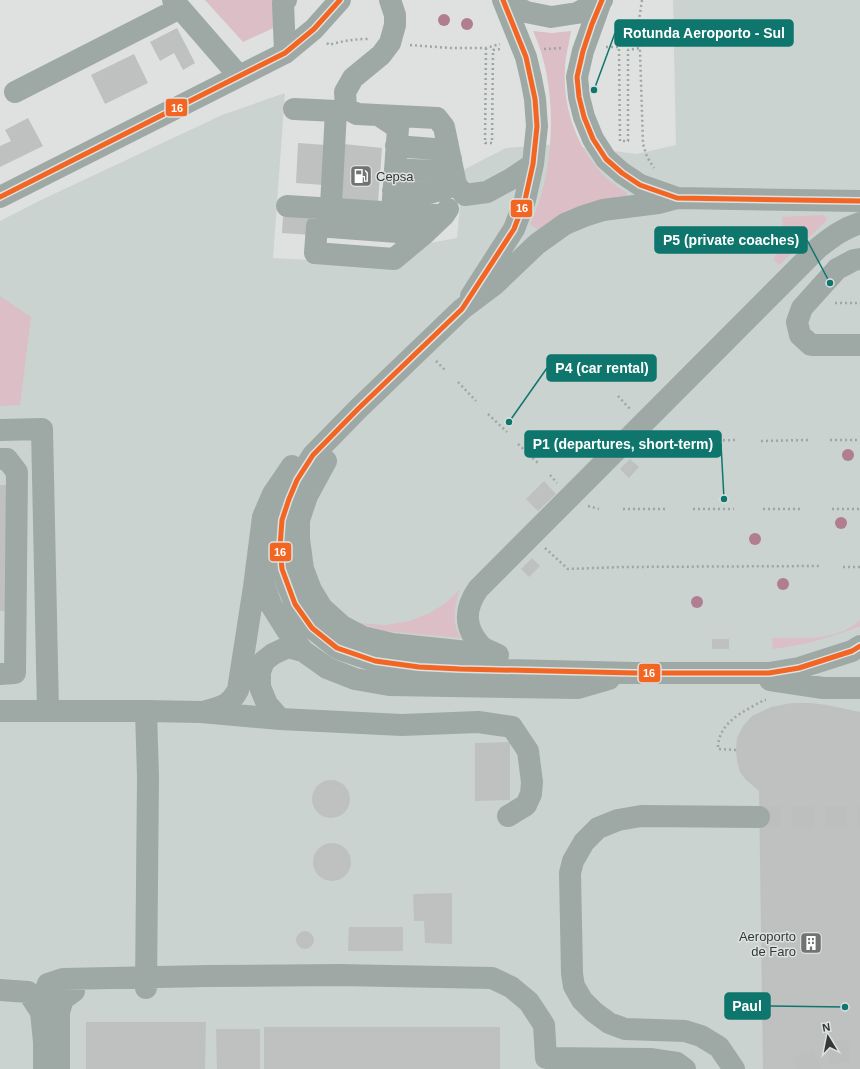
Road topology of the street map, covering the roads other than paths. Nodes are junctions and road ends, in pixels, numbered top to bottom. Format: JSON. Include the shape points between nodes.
{"nodes":[{"id":1,"x":286,"y":0,"type":"edge"},
{"id":2,"x":340,"y":0,"type":"edge"},
{"id":3,"x":390,"y":0,"type":"edge"},
{"id":4,"x":503,"y":0,"type":"edge"},
{"id":5,"x":602,"y":1,"type":"edge"},
{"id":6,"x":176,"y":4,"type":"edge"},
{"id":7,"x":285,"y":53,"type":"junction"},
{"id":8,"x":239,"y":76,"type":"junction"},
{"id":9,"x":15,"y":92,"type":"dead end"},
{"id":10,"x":294,"y":109,"type":"dead end"},
{"id":11,"x":341,"y":110,"type":"junction"},
{"id":12,"x":380,"y":116,"type":"junction"},
{"id":13,"x":534,"y":164,"type":"junction"},
{"id":14,"x":394,"y":180,"type":"junction"},
{"id":15,"x":453,"y":182,"type":"junction"},
{"id":16,"x":0,"y":197,"type":"edge"},
{"id":17,"x":677,"y":198,"type":"junction"},
{"id":18,"x":860,"y":201,"type":"edge"},
{"id":19,"x":287,"y":206,"type":"dead end"},
{"id":20,"x":330,"y":218,"type":"junction"},
{"id":21,"x":860,"y":223,"type":"edge"},
{"id":22,"x":424,"y":234,"type":"junction"},
{"id":23,"x":860,"y":259,"type":"edge"},
{"id":24,"x":462,"y":309,"type":"junction"},
{"id":25,"x":860,"y":344,"type":"edge"},
{"id":26,"x":359,"y":408,"type":"junction"},
{"id":27,"x":0,"y":430,"type":"edge"},
{"id":28,"x":0,"y":459,"type":"edge"},
{"id":29,"x":259,"y":547,"type":"junction"},
{"id":30,"x":860,"y":646,"type":"edge"},
{"id":31,"x":304,"y":651,"type":"junction"},
{"id":32,"x":498,"y":655,"type":"junction"},
{"id":33,"x":799,"y":668,"type":"junction"},
{"id":34,"x":634,"y":672,"type":"junction"},
{"id":35,"x":729,"y":673,"type":"junction"},
{"id":36,"x":0,"y":674,"type":"edge"},
{"id":37,"x":860,"y":677,"type":"edge"},
{"id":38,"x":860,"y":688,"type":"edge"},
{"id":39,"x":0,"y":711,"type":"edge"},
{"id":40,"x":48,"y":711,"type":"junction"},
{"id":41,"x":146,"y":711,"type":"junction"},
{"id":42,"x":201,"y":712,"type":"junction"},
{"id":43,"x":280,"y":719,"type":"junction"},
{"id":44,"x":508,"y":816,"type":"dead end"},
{"id":45,"x":759,"y":817,"type":"tunnel mouth"},
{"id":46,"x":146,"y":983,"type":"junction"},
{"id":47,"x":0,"y":990,"type":"edge"},
{"id":48,"x":74,"y":990,"type":"junction"},
{"id":49,"x":37,"y":1000,"type":"junction"},
{"id":50,"x":44,"y":1069,"type":"edge"},
{"id":51,"x":59,"y":1069,"type":"edge"},
{"id":52,"x":686,"y":1069,"type":"edge"},
{"id":53,"x":734,"y":1069,"type":"edge"}],
"edges":[{"from":1,"to":7,"type":"street","via":[[283,3]]},
{"from":2,"to":7,"type":"street","via":[[314,29]]},
{"from":3,"to":11,"type":"street","via":[[395,25],[390,43],[381,55],[353,78],[344,92]]},
{"from":4,"to":5,"type":"street","via":[[526,12],[552,17],[577,13]]},
{"from":4,"to":13,"type":"street","via":[[526,57],[535,99],[537,126]]},
{"from":5,"to":17,"type":"street","via":[[583,51],[578,77],[584,117],[593,139],[606,159],[622,173],[640,186]]},
{"from":6,"to":8,"type":"street"},
{"from":6,"to":9,"type":"street"},
{"from":7,"to":8,"type":"street"},
{"from":8,"to":16,"type":"street"},
{"from":10,"to":11,"type":"street"},
{"from":11,"to":12,"type":"street"},
{"from":11,"to":20,"type":"street"},
{"from":12,"to":14,"type":"street","via":[[398,128]]},
{"from":12,"to":15,"type":"street","via":[[437,118],[444,127]]},
{"from":13,"to":15,"type":"street","via":[[487,192]]},
{"from":13,"to":24,"type":"street","via":[[514,229]]},
{"from":14,"to":15,"type":"street","via":[[430,193]]},
{"from":14,"to":15,"type":"street","via":[[433,160]]},
{"from":14,"to":15,"type":"street","via":[[429,216]]},
{"from":14,"to":20,"type":"street"},
{"from":14,"to":22,"type":"street"},
{"from":15,"to":22,"type":"street"},
{"from":17,"to":18,"type":"street"},
{"from":17,"to":24,"type":"street","via":[[603,210],[565,224],[537,244],[494,285]]},
{"from":19,"to":20,"type":"street"},
{"from":20,"to":22,"type":"street","via":[[317,226],[315,253],[394,258]]},
{"from":21,"to":32,"type":"street","via":[[834,235],[818,248],[478,589],[468,607],[469,628],[482,647]]},
{"from":23,"to":25,"type":"street","via":[[837,269],[802,308],[796,322],[800,335],[811,345]]},
{"from":24,"to":26,"type":"street"},
{"from":26,"to":29,"type":"street","via":[[304,450],[287,473],[273,494],[263,517]]},
{"from":26,"to":32,"type":"street","via":[[322,466],[307,496],[299,520],[303,569],[311,590],[322,608],[342,626],[363,637],[392,644]]},
{"from":26,"to":34,"type":"street","via":[[313,455],[298,480],[282,520],[282,568],[295,604],[312,628],[338,648],[375,661],[460,669]]},
{"from":27,"to":40,"type":"street","via":[[42,430]]},
{"from":28,"to":36,"type":"street","via":[[7,459],[17,472],[15,673]]},
{"from":29,"to":31,"type":"street","via":[[264,585],[271,605]]},
{"from":29,"to":42,"type":"street","via":[[238,690],[233,699],[223,706]]},
{"from":30,"to":33,"type":"street"},
{"from":31,"to":34,"type":"street","via":[[327,668],[355,679],[389,686],[578,688]]},
{"from":31,"to":43,"type":"street","via":[[288,647],[273,654],[264,661],[260,672],[260,687],[267,704]]},
{"from":32,"to":34,"type":"street","via":[[579,658]]},
{"from":33,"to":35,"type":"street","via":[[769,673]]},
{"from":33,"to":37,"type":"street","via":[[832,676]]},
{"from":34,"to":35,"type":"street"},
{"from":35,"to":38,"type":"street","via":[[823,688]]},
{"from":39,"to":40,"type":"street"},
{"from":40,"to":41,"type":"street"},
{"from":41,"to":42,"type":"street"},
{"from":41,"to":46,"type":"street"},
{"from":42,"to":43,"type":"street"},
{"from":43,"to":44,"type":"street","via":[[402,725],[478,722],[512,727],[528,751],[532,782],[531,794],[526,805]]},
{"from":45,"to":53,"type":"street","via":[[641,816],[618,820],[598,828],[584,842],[573,861],[570,873],[572,974],[574,986],[582,1000],[609,1023],[626,1029],[685,1031],[701,1036],[718,1047]]},
{"from":46,"to":48,"type":"street"},
{"from":46,"to":49,"type":"street","via":[[62,979],[48,984]]},
{"from":46,"to":52,"type":"street","via":[[340,975],[492,978],[511,987],[529,1002],[544,1025],[546,1058],[650,1059],[676,1063]]},
{"from":47,"to":49,"type":"street"},
{"from":48,"to":49,"type":"street"},
{"from":48,"to":51,"type":"street","via":[[63,999],[59,1012]]},
{"from":49,"to":50,"type":"street","via":[[44,1042]]}]}
